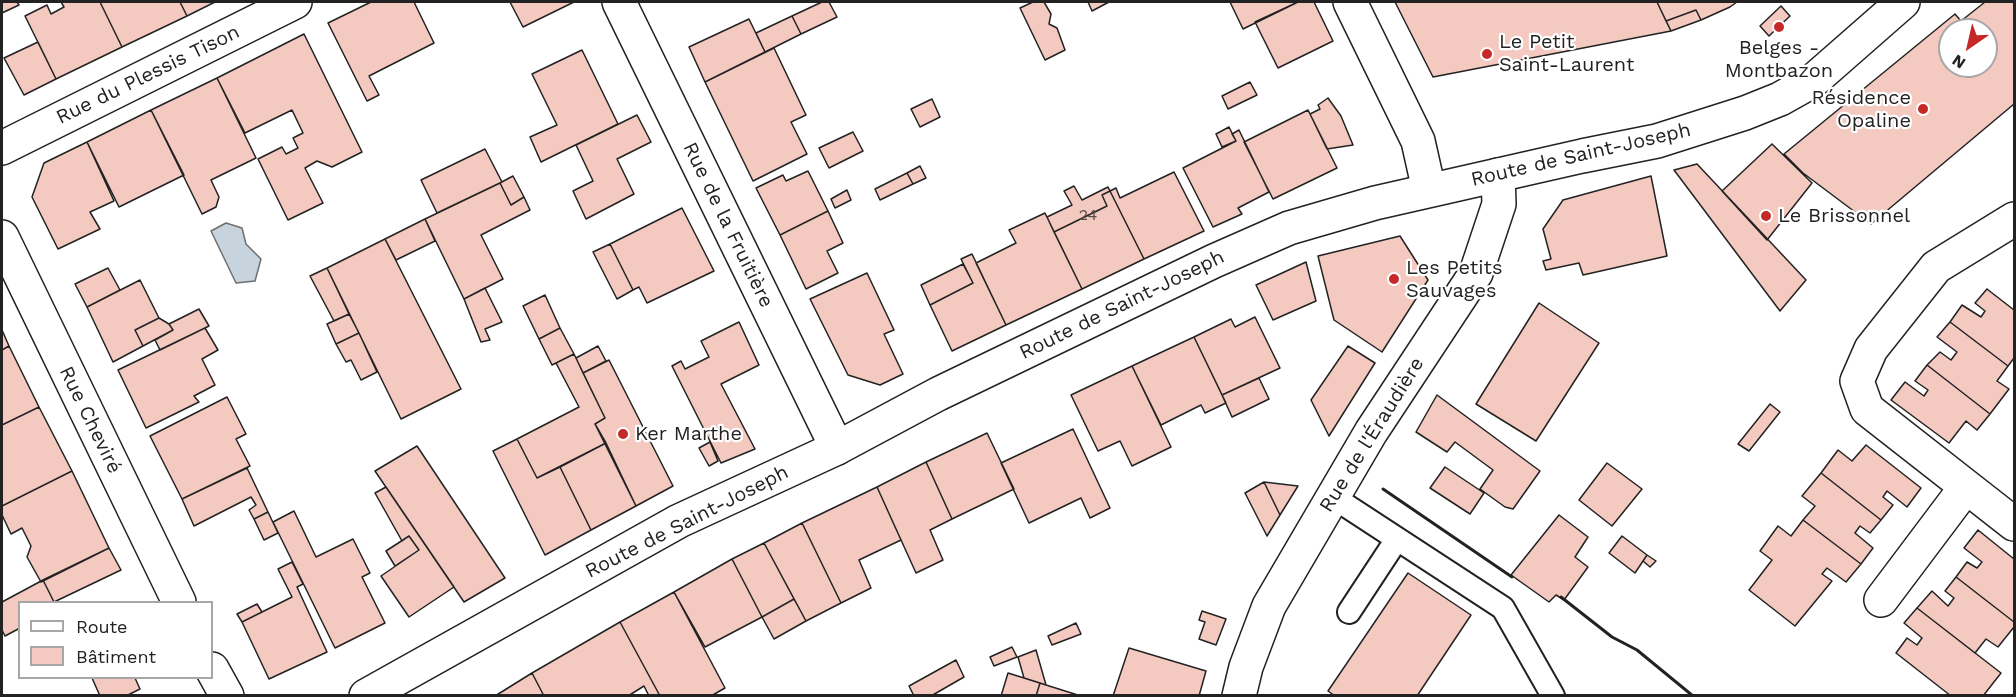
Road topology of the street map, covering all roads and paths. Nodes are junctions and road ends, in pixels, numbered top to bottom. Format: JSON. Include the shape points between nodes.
{"nodes":[{"id":1,"x":295,"y":2,"type":"edge"},
{"id":2,"x":619,"y":2,"type":"edge"},
{"id":3,"x":1350,"y":2,"type":"edge"},
{"id":4,"x":1903,"y":2,"type":"edge"},
{"id":5,"x":2,"y":148,"type":"edge"},
{"id":6,"x":1498,"y":175,"type":"junction"},
{"id":7,"x":1430,"y":190,"type":"junction"},
{"id":8,"x":2014,"y":219,"type":"edge"},
{"id":9,"x":2,"y":237,"type":"edge"},
{"id":10,"x":837,"y":448,"type":"junction"},
{"id":11,"x":1966,"y":487,"type":"junction"},
{"id":12,"x":1333,"y":496,"type":"junction"},
{"id":13,"x":2014,"y":524,"type":"edge"},
{"id":14,"x":1397,"y":539,"type":"junction"},
{"id":15,"x":1881,"y":600,"type":"dead end"},
{"id":16,"x":178,"y":601,"type":"edge"},
{"id":17,"x":1349,"y":612,"type":"dead end"},
{"id":18,"x":213,"y":671,"type":"edge"},
{"id":19,"x":1552,"y":695,"type":"edge"},
{"id":20,"x":226,"y":696,"type":"edge"},
{"id":21,"x":366,"y":696,"type":"edge"},
{"id":22,"x":1239,"y":696,"type":"edge"}],
"edges":[{"from":1,"to":5,"type":"street","name":"Rue du Plessis Tison"},
{"from":2,"to":10,"type":"street","name":"Rue de la Fruitière"},
{"from":3,"to":7,"type":"street","via":[[1418,141]]},
{"from":4,"to":6,"type":"street","name":"Route de Saint-Joseph","via":[[1814,80],[1780,99],[1656,141]]},
{"from":6,"to":7,"type":"street","name":"Route de Saint-Joseph"},
{"from":6,"to":12,"type":"street","name":"Rue de l'Éraudière","via":[[1499,204],[1476,273]]},
{"from":7,"to":10,"type":"street","name":"Route de Saint-Joseph","via":[[1289,228],[1063,333]]},
{"from":8,"to":11,"type":"street","via":[[1936,267],[1871,349],[1857,381],[1867,410]]},
{"from":9,"to":16,"type":"street","name":"Rue Cheviré"},
{"from":10,"to":21,"type":"street","name":"Route de Saint-Joseph","via":[[679,521]]},
{"from":11,"to":13,"type":"street"},
{"from":11,"to":15,"type":"street"},
{"from":12,"to":14,"type":"lane"},
{"from":12,"to":22,"type":"street","name":"Rue de l'Éraudière","via":[[1269,606]]},
{"from":14,"to":17,"type":"lane"},
{"from":14,"to":19,"type":"lane","via":[[1503,608]]},
{"from":18,"to":20,"type":"street"}]}
